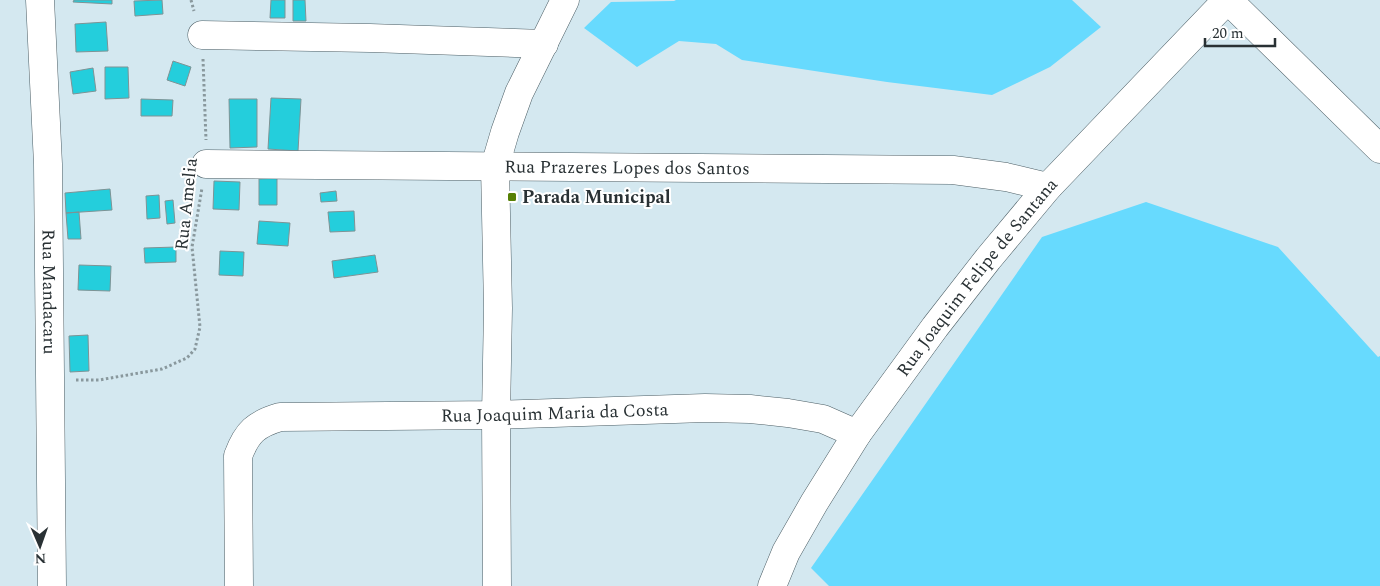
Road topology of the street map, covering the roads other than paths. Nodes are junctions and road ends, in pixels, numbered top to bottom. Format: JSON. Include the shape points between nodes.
{"nodes":[{"id":1,"x":565,"y":0,"type":"edge"},
{"id":2,"x":1227,"y":0,"type":"edge"},
{"id":3,"x":36,"y":2,"type":"edge"},
{"id":4,"x":202,"y":35,"type":"road end"},
{"id":5,"x":544,"y":44,"type":"junction"},
{"id":6,"x":1380,"y":149,"type":"edge"},
{"id":7,"x":206,"y":164,"type":"road end"},
{"id":8,"x":495,"y":166,"type":"junction"},
{"id":9,"x":1048,"y":187,"type":"junction"},
{"id":10,"x":496,"y":415,"type":"junction"},
{"id":11,"x":857,"y":434,"type":"junction"},
{"id":12,"x":52,"y":586,"type":"edge"},
{"id":13,"x":239,"y":586,"type":"edge"},
{"id":14,"x":497,"y":586,"type":"edge"},
{"id":15,"x":772,"y":586,"type":"edge"}],
"edges":[{"from":1,"to":5,"type":"street"},
{"from":2,"to":6,"type":"street"},
{"from":2,"to":9,"type":"street","name":"Rua Joaquim Felipe de Santana"},
{"from":3,"to":12,"type":"street","name":"Rua Mandacaru","via":[[48,164]]},
{"from":4,"to":5,"type":"street"},
{"from":5,"to":8,"type":"street","via":[[519,93]]},
{"from":7,"to":8,"type":"street","name":"Rua Prazeres Lopes dos Santos"},
{"from":8,"to":9,"type":"street","name":"Rua Prazeres Lopes dos Santos","via":[[953,170]]},
{"from":8,"to":10,"type":"street"},
{"from":9,"to":11,"type":"street","name":"Rua Joaquim Felipe de Santana","via":[[935,327]]},
{"from":10,"to":11,"type":"street","name":"Rua Joaquim Maria da Costa","via":[[750,409],[822,419]]},
{"from":10,"to":13,"type":"street","name":"Rua Joaquim Maria da Costa","via":[[280,417],[252,430],[238,456]]},
{"from":10,"to":14,"type":"street"},
{"from":11,"to":15,"type":"street","name":"Rua Joaquim Felipe de Santana","via":[[786,552]]}]}
